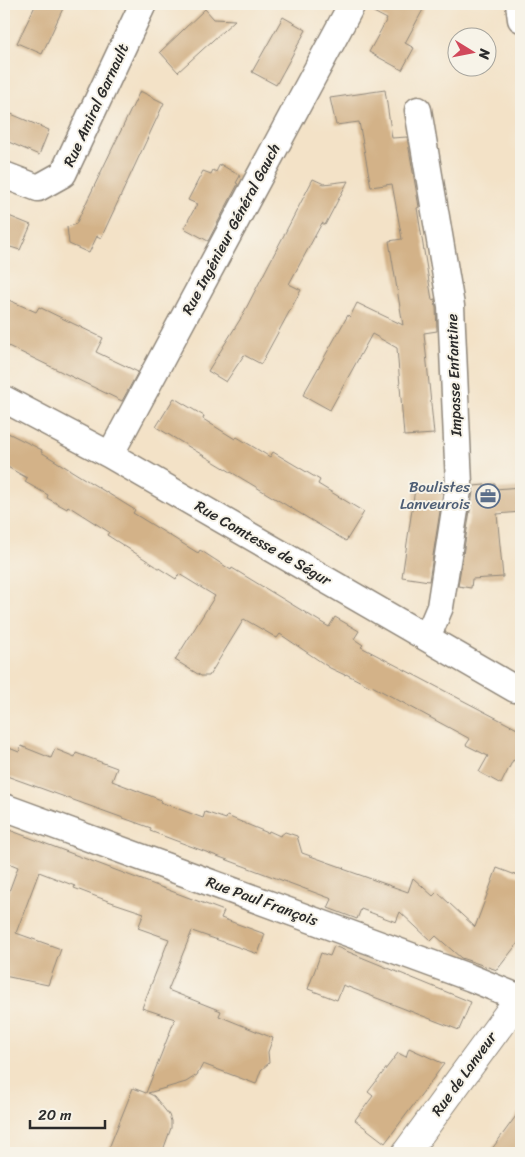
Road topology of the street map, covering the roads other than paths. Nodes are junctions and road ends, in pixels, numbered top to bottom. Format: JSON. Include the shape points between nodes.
{"nodes":[{"id":1,"x":143,"y":4,"type":"edge"},
{"id":2,"x":352,"y":4,"type":"edge"},
{"id":3,"x":518,"y":4,"type":"edge"},
{"id":4,"x":521,"y":19,"type":"edge"},
{"id":5,"x":418,"y":110,"type":"dead end"},
{"id":6,"x":4,"y":175,"type":"edge"},
{"id":7,"x":4,"y":399,"type":"edge"},
{"id":8,"x":110,"y":455,"type":"junction"},
{"id":9,"x":427,"y":638,"type":"junction"},
{"id":10,"x":521,"y":690,"type":"edge"},
{"id":11,"x":4,"y":807,"type":"edge"},
{"id":12,"x":520,"y":997,"type":"edge"},
{"id":13,"x":406,"y":1153,"type":"edge"}],
"edges":[{"from":1,"to":6,"type":"street","name":"Rue Amiral Garnault","via":[[63,174],[38,188]]},
{"from":2,"to":8,"type":"street","name":"Rue Ingénieur Général Gauch"},
{"from":3,"to":4,"type":"street"},
{"from":5,"to":9,"type":"street","name":"Impasse Enfantine","via":[[451,306],[459,484],[440,607]]},
{"from":7,"to":8,"type":"street","name":"Rue Comtesse de Ségur"},
{"from":8,"to":9,"type":"street","name":"Rue Comtesse de Ségur"},
{"from":9,"to":10,"type":"street","name":"Rue Comtesse de Ségur"},
{"from":11,"to":12,"type":"street","name":"Rue Paul François"},
{"from":12,"to":13,"type":"street","name":"Rue de Lanveur"}]}
